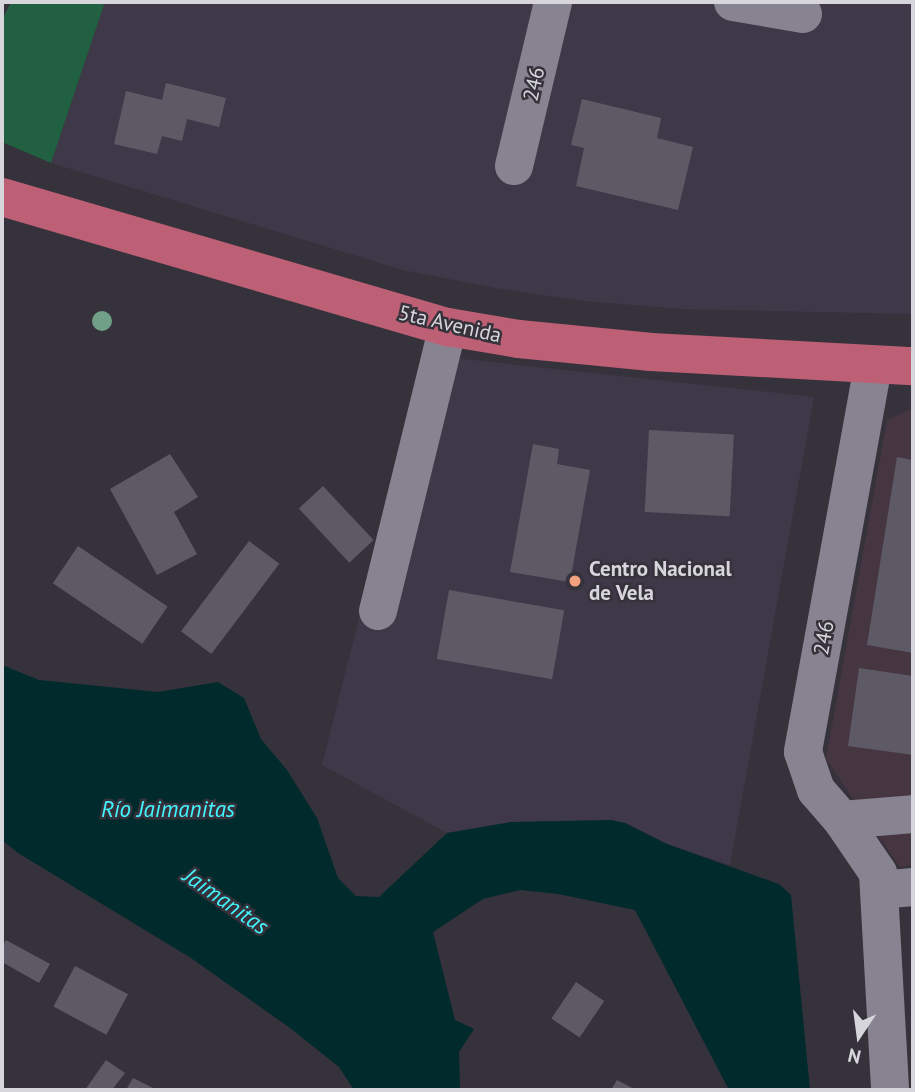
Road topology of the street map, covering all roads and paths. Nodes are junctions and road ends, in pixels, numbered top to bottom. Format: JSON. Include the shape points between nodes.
{"nodes":[{"id":1,"x":553,"y":2,"type":"edge"},
{"id":2,"x":733,"y":2,"type":"edge"},
{"id":3,"x":803,"y":14,"type":"dead end"},
{"id":4,"x":514,"y":166,"type":"dead end"},
{"id":5,"x":17,"y":201,"type":"edge"},
{"id":6,"x":449,"y":327,"type":"junction"},
{"id":7,"x":873,"y":366,"type":"junction"},
{"id":8,"x":913,"y":366,"type":"edge"},
{"id":9,"x":378,"y":611,"type":"dead end"},
{"id":10,"x":913,"y":814,"type":"edge"},
{"id":11,"x":842,"y":820,"type":"junction"},
{"id":12,"x":896,"y":888,"type":"edge"},
{"id":13,"x":890,"y":1090,"type":"edge"}],
"edges":[{"from":1,"to":4,"type":"street","name":"246"},
{"from":2,"to":3,"type":"street"},
{"from":5,"to":6,"type":"highway","name":"5ta Avenida"},
{"from":6,"to":7,"type":"highway","name":"5ta Avenida","via":[[650,352]]},
{"from":6,"to":9,"type":"street"},
{"from":7,"to":8,"type":"highway","name":"5ta Avenida"},
{"from":7,"to":11,"type":"street","name":"246","via":[[803,752],[816,790]]},
{"from":10,"to":11,"type":"street"},
{"from":11,"to":12,"type":"street","name":"246","via":[[878,873]]},
{"from":12,"to":13,"type":"street","name":"246"}]}
